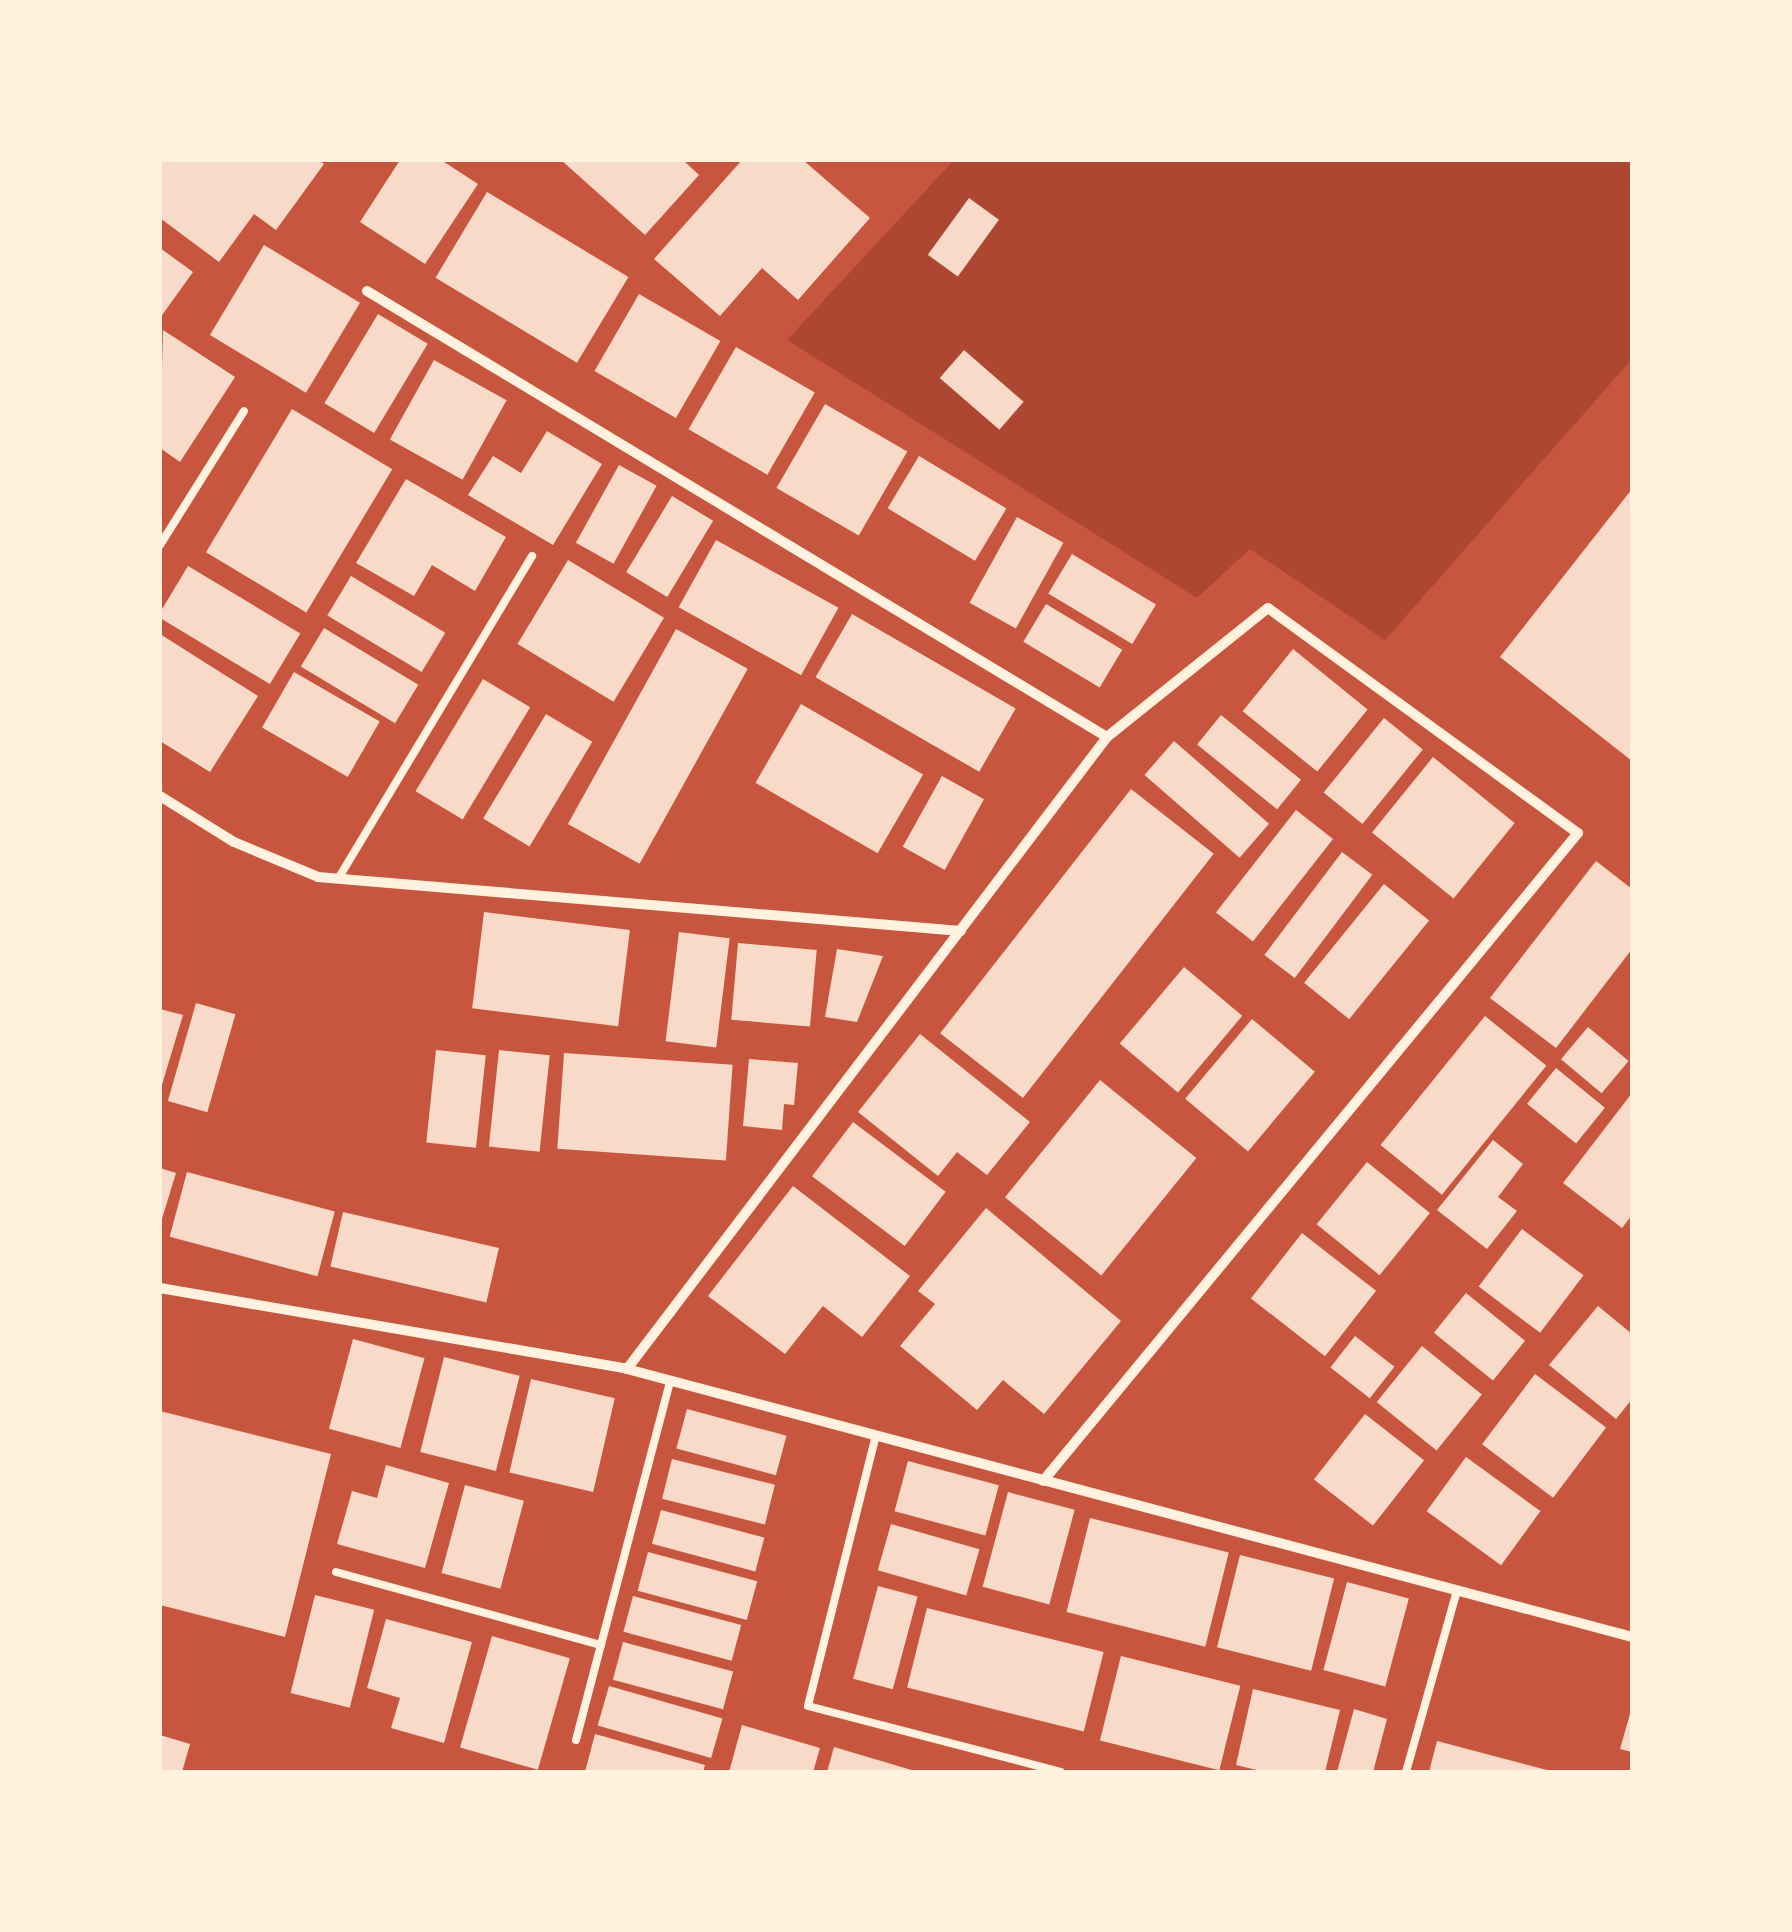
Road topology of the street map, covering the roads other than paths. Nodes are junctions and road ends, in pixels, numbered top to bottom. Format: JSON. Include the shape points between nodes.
{"nodes":[{"id":1,"x":367,"y":291,"type":"dead end"},
{"id":2,"x":244,"y":411,"type":"dead end"},
{"id":3,"x":160,"y":545,"type":"edge"},
{"id":4,"x":532,"y":556,"type":"dead end"},
{"id":5,"x":1107,"y":738,"type":"junction"},
{"id":6,"x":160,"y":796,"type":"edge"},
{"id":7,"x":338,"y":879,"type":"junction"},
{"id":8,"x":960,"y":931,"type":"junction"},
{"id":9,"x":160,"y":1288,"type":"edge"},
{"id":10,"x":627,"y":1369,"type":"junction"},
{"id":11,"x":670,"y":1381,"type":"junction"},
{"id":12,"x":876,"y":1436,"type":"junction"},
{"id":13,"x":1043,"y":1481,"type":"junction"},
{"id":14,"x":336,"y":1572,"type":"dead end"},
{"id":15,"x":1457,"y":1590,"type":"junction"},
{"id":16,"x":1632,"y":1637,"type":"edge"},
{"id":17,"x":602,"y":1645,"type":"junction"},
{"id":18,"x":576,"y":1740,"type":"dead end"},
{"id":19,"x":1061,"y":1772,"type":"edge"},
{"id":20,"x":1406,"y":1772,"type":"edge"}],
"edges":[{"from":1,"to":5,"type":"street"},
{"from":2,"to":3,"type":"lane"},
{"from":4,"to":7,"type":"lane"},
{"from":5,"to":8,"type":"street"},
{"from":5,"to":13,"type":"street","via":[[1268,608],[1578,833]]},
{"from":6,"to":7,"type":"street","via":[[234,842],[318,878]]},
{"from":7,"to":8,"type":"street"},
{"from":8,"to":10,"type":"street"},
{"from":9,"to":10,"type":"street"},
{"from":10,"to":11,"type":"street"},
{"from":11,"to":12,"type":"street"},
{"from":11,"to":17,"type":"lane"},
{"from":12,"to":13,"type":"street"},
{"from":12,"to":19,"type":"lane","via":[[808,1706]]},
{"from":13,"to":15,"type":"street"},
{"from":14,"to":17,"type":"lane"},
{"from":15,"to":16,"type":"street"},
{"from":15,"to":20,"type":"lane"},
{"from":17,"to":18,"type":"lane"}]}
